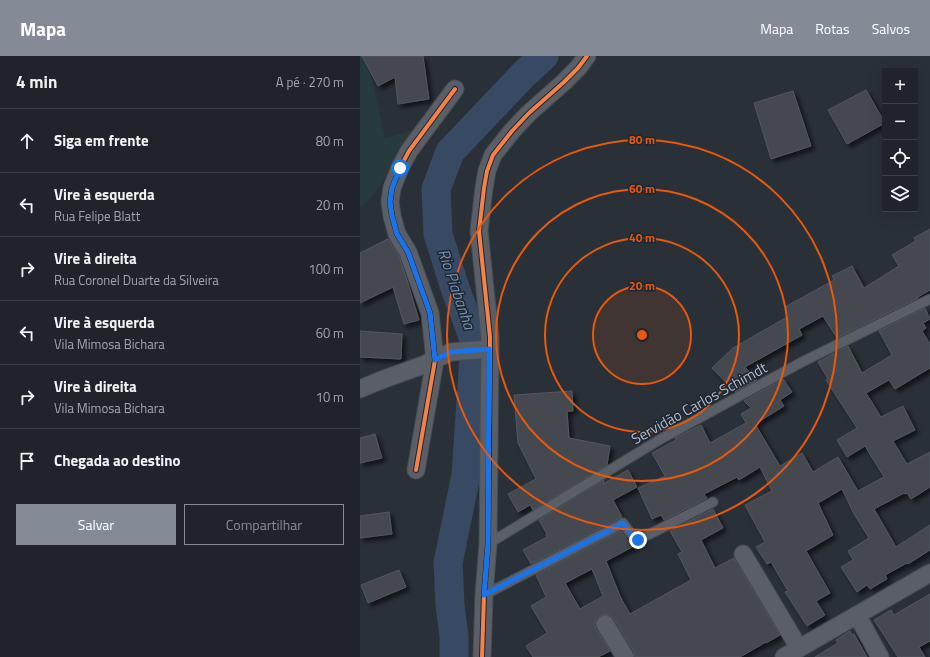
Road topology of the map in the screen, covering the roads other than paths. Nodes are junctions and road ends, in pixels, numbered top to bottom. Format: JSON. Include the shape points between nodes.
{"nodes":[{"id":1,"x":588,"y":56,"type":"edge"},
{"id":2,"x":455,"y":89,"type":"dead end"},
{"id":3,"x":930,"y":298,"type":"edge"},
{"id":4,"x":487,"y":349,"type":"junction"},
{"id":5,"x":435,"y":360,"type":"junction"},
{"id":6,"x":360,"y":389,"type":"edge"},
{"id":7,"x":416,"y":470,"type":"dead end"},
{"id":8,"x":713,"y":502,"type":"dead end"},
{"id":9,"x":488,"y":544,"type":"junction"},
{"id":10,"x":743,"y":554,"type":"dead end"},
{"id":11,"x":930,"y":573,"type":"edge"},
{"id":12,"x":484,"y":595,"type":"junction"},
{"id":13,"x":857,"y":615,"type":"junction"},
{"id":14,"x":605,"y":624,"type":"dead end"},
{"id":15,"x":799,"y":648,"type":"junction"},
{"id":16,"x":482,"y":657,"type":"edge"},
{"id":17,"x":625,"y":657,"type":"edge"},
{"id":18,"x":784,"y":657,"type":"edge"},
{"id":19,"x":880,"y":657,"type":"edge"}],
"edges":[{"from":1,"to":4,"type":"street","via":[[512,130],[493,155],[484,188],[480,232],[490,337]]},
{"from":2,"to":5,"type":"street","via":[[409,151],[392,188],[390,202],[397,234],[408,252],[430,313]]},
{"from":3,"to":9,"type":"lane","name":"Servidão Carlos Schimdt","via":[[802,362],[659,440]]},
{"from":4,"to":5,"type":"street","via":[[451,352]]},
{"from":4,"to":9,"type":"street"},
{"from":5,"to":6,"type":"street"},
{"from":5,"to":7,"type":"street"},
{"from":8,"to":12,"type":"lane","via":[[638,540],[623,523]]},
{"from":9,"to":12,"type":"street"},
{"from":10,"to":15,"type":"street"},
{"from":11,"to":13,"type":"street"},
{"from":12,"to":16,"type":"street"},
{"from":13,"to":15,"type":"street"},
{"from":13,"to":19,"type":"street"},
{"from":14,"to":17,"type":"street"},
{"from":15,"to":18,"type":"street"}]}
